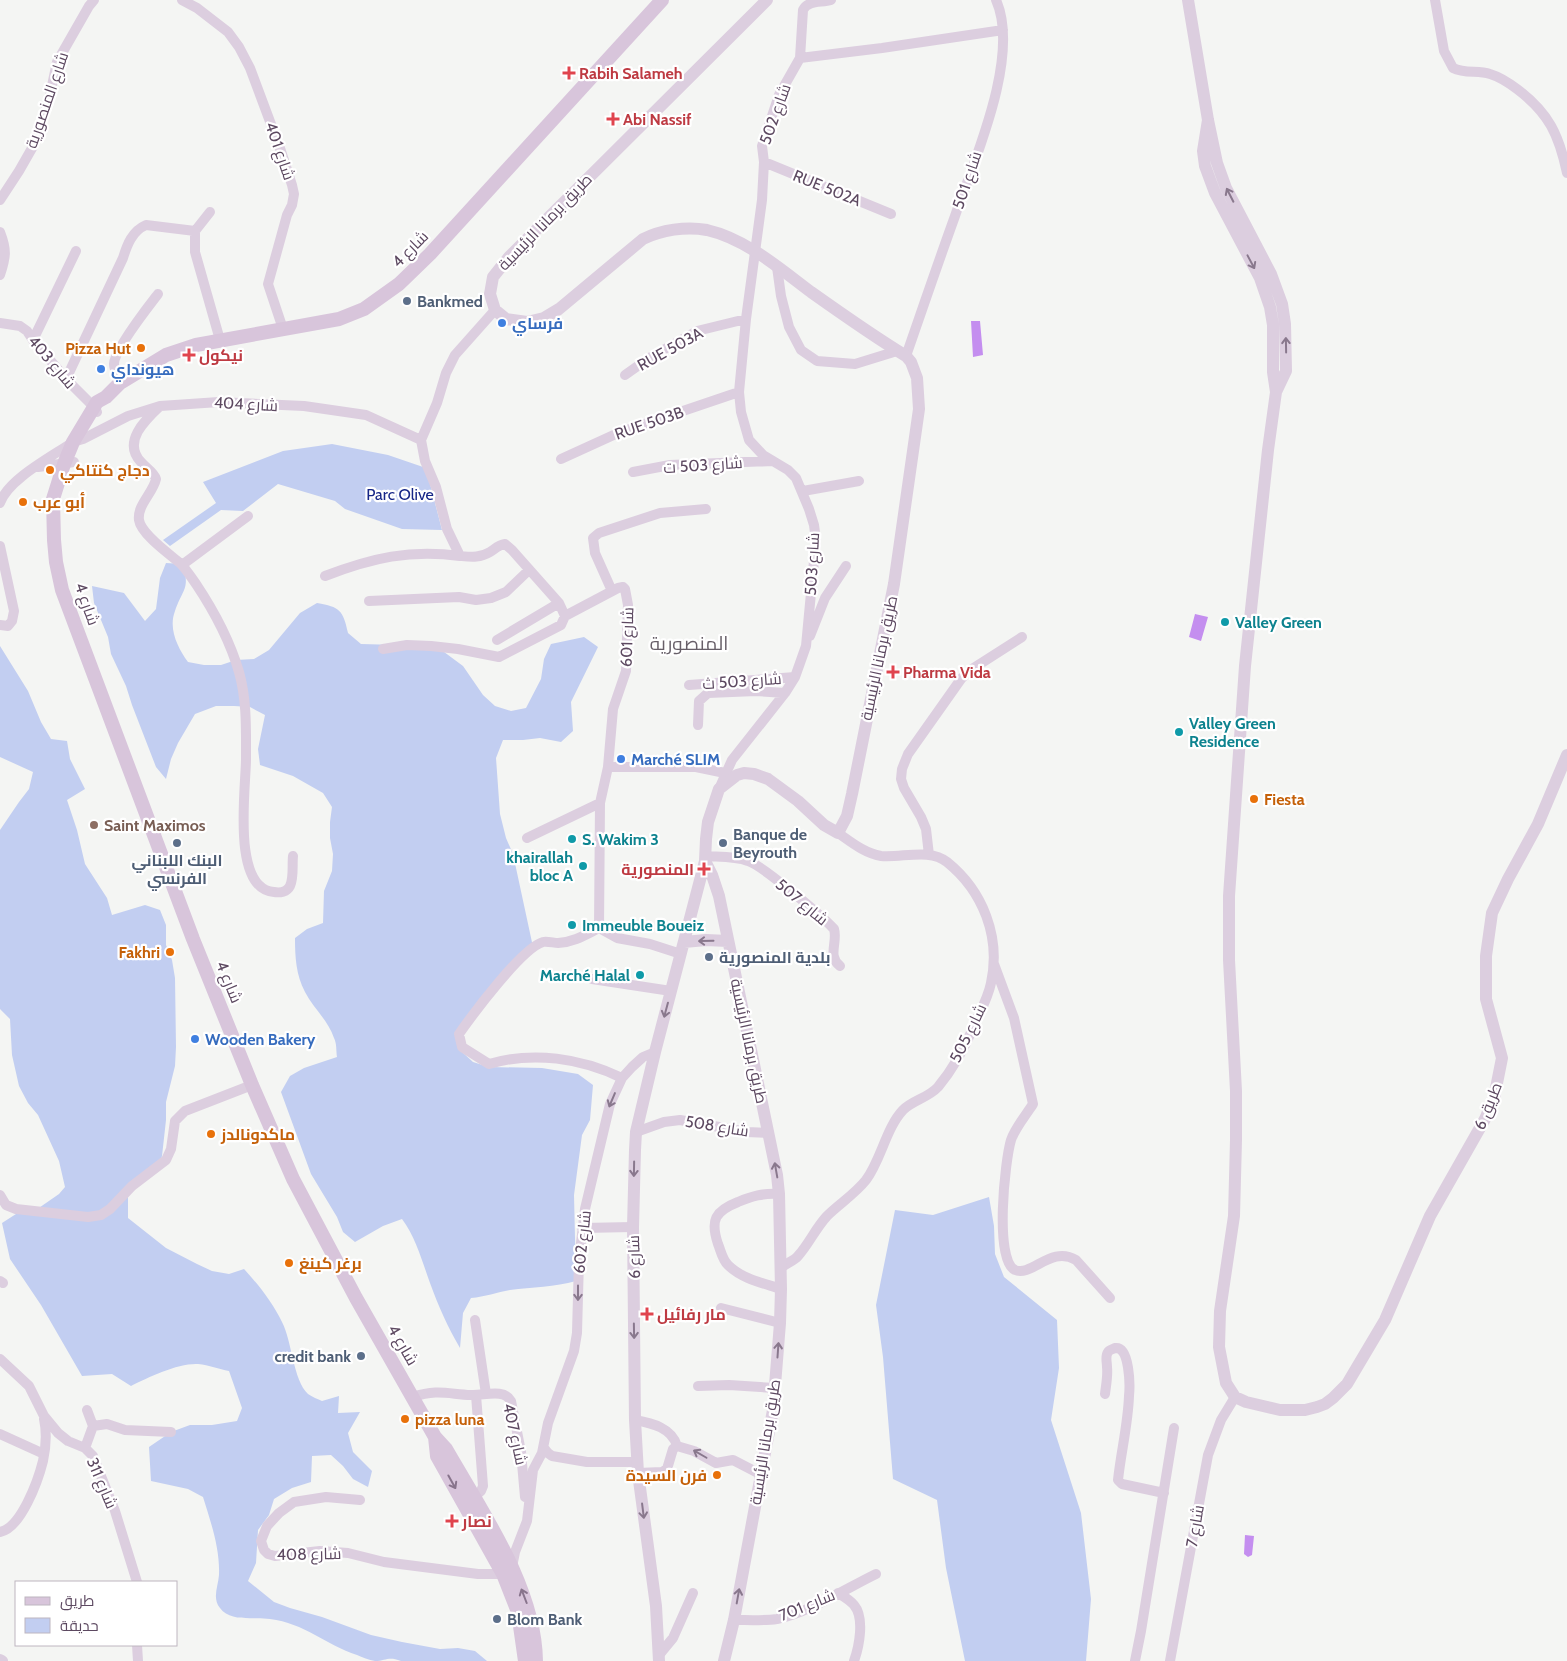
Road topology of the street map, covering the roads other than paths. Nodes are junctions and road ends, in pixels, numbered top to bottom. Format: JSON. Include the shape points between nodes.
{"nodes":[{"id":1,"x":94,"y":0,"type":"edge"},
{"id":2,"x":182,"y":0,"type":"edge"},
{"id":3,"x":662,"y":0,"type":"edge"},
{"id":4,"x":766,"y":0,"type":"edge"},
{"id":5,"x":831,"y":0,"type":"edge"},
{"id":6,"x":996,"y":0,"type":"edge"},
{"id":7,"x":1188,"y":0,"type":"edge"},
{"id":8,"x":1435,"y":0,"type":"edge"},
{"id":9,"x":1003,"y":30,"type":"junction"},
{"id":10,"x":800,"y":58,"type":"junction"},
{"id":11,"x":764,"y":162,"type":"junction"},
{"id":12,"x":1567,"y":173,"type":"edge"},
{"id":13,"x":0,"y":200,"type":"edge"},
{"id":14,"x":210,"y":212,"type":"dead end"},
{"id":15,"x":891,"y":214,"type":"dead end"},
{"id":16,"x":195,"y":231,"type":"junction"},
{"id":17,"x":0,"y":232,"type":"edge"},
{"id":18,"x":76,"y":251,"type":"dead end"},
{"id":19,"x":756,"y":252,"type":"junction"},
{"id":20,"x":777,"y":267,"type":"junction"},
{"id":21,"x":0,"y":275,"type":"edge"},
{"id":22,"x":158,"y":294,"type":"dead end"},
{"id":23,"x":495,"y":310,"type":"junction"},
{"id":24,"x":746,"y":319,"type":"junction"},
{"id":25,"x":0,"y":323,"type":"edge"},
{"id":26,"x":282,"y":329,"type":"junction"},
{"id":27,"x":33,"y":340,"type":"junction"},
{"id":28,"x":220,"y":340,"type":"junction"},
{"id":29,"x":902,"y":354,"type":"junction"},
{"id":30,"x":626,"y":375,"type":"dead end"},
{"id":31,"x":66,"y":379,"type":"junction"},
{"id":32,"x":120,"y":383,"type":"junction"},
{"id":33,"x":739,"y":392,"type":"junction"},
{"id":34,"x":160,"y":406,"type":"junction"},
{"id":35,"x":96,"y":410,"type":"junction"},
{"id":36,"x":78,"y":440,"type":"junction"},
{"id":37,"x":421,"y":440,"type":"junction"},
{"id":38,"x":561,"y":458,"type":"dead end"},
{"id":39,"x":774,"y":461,"type":"junction"},
{"id":40,"x":69,"y":463,"type":"junction"},
{"id":41,"x":37,"y":467,"type":"junction"},
{"id":42,"x":633,"y":472,"type":"dead end"},
{"id":43,"x":859,"y":481,"type":"dead end"},
{"id":44,"x":803,"y":491,"type":"junction"},
{"id":45,"x":0,"y":503,"type":"edge"},
{"id":46,"x":706,"y":509,"type":"dead end"},
{"id":47,"x":248,"y":516,"type":"dead end"},
{"id":48,"x":0,"y":546,"type":"edge"},
{"id":49,"x":460,"y":556,"type":"junction"},
{"id":50,"x":182,"y":565,"type":"junction"},
{"id":51,"x":846,"y":566,"type":"dead end"},
{"id":52,"x":529,"y":570,"type":"junction"},
{"id":53,"x":325,"y":576,"type":"dead end"},
{"id":54,"x":612,"y":590,"type":"junction"},
{"id":55,"x":369,"y":601,"type":"dead end"},
{"id":56,"x":558,"y":603,"type":"junction"},
{"id":57,"x":565,"y":616,"type":"junction"},
{"id":58,"x":0,"y":626,"type":"edge"},
{"id":59,"x":1022,"y":638,"type":"dead end"},
{"id":60,"x":497,"y":640,"type":"dead end"},
{"id":61,"x":806,"y":646,"type":"junction"},
{"id":62,"x":383,"y":648,"type":"dead end"},
{"id":63,"x":795,"y":677,"type":"junction"},
{"id":64,"x":689,"y":685,"type":"dead end"},
{"id":65,"x":785,"y":692,"type":"junction"},
{"id":66,"x":698,"y":725,"type":"dead end"},
{"id":67,"x":1567,"y":755,"type":"edge"},
{"id":68,"x":608,"y":767,"type":"junction"},
{"id":69,"x":725,"y":773,"type":"junction"},
{"id":70,"x":718,"y":789,"type":"junction"},
{"id":71,"x":600,"y":803,"type":"junction"},
{"id":72,"x":838,"y":833,"type":"junction"},
{"id":73,"x":527,"y":838,"type":"dead end"},
{"id":74,"x":929,"y":855,"type":"junction"},
{"id":75,"x":293,"y":856,"type":"dead end"},
{"id":76,"x":705,"y":859,"type":"junction"},
{"id":77,"x":719,"y":896,"type":"junction"},
{"id":78,"x":695,"y":900,"type":"junction"},
{"id":79,"x":598,"y":928,"type":"junction"},
{"id":80,"x":728,"y":942,"type":"junction"},
{"id":81,"x":683,"y":948,"type":"junction"},
{"id":82,"x":994,"y":963,"type":"junction"},
{"id":83,"x":840,"y":966,"type":"dead end"},
{"id":84,"x":592,"y":979,"type":"dead end"},
{"id":85,"x":671,"y":991,"type":"junction"},
{"id":86,"x":655,"y":1052,"type":"junction"},
{"id":87,"x":622,"y":1078,"type":"junction"},
{"id":88,"x":252,"y":1085,"type":"junction"},
{"id":89,"x":636,"y":1132,"type":"junction"},
{"id":90,"x":769,"y":1134,"type":"junction"},
{"id":91,"x":779,"y":1194,"type":"junction"},
{"id":92,"x":0,"y":1195,"type":"edge"},
{"id":93,"x":633,"y":1227,"type":"junction"},
{"id":94,"x":582,"y":1228,"type":"junction"},
{"id":95,"x":780,"y":1269,"type":"junction"},
{"id":96,"x":780,"y":1289,"type":"junction"},
{"id":97,"x":1110,"y":1298,"type":"dead end"},
{"id":98,"x":721,"y":1308,"type":"dead end"},
{"id":99,"x":475,"y":1320,"type":"dead end"},
{"id":100,"x":780,"y":1323,"type":"junction"},
{"id":101,"x":0,"y":1359,"type":"edge"},
{"id":102,"x":698,"y":1386,"type":"dead end"},
{"id":103,"x":775,"y":1388,"type":"junction"},
{"id":104,"x":1105,"y":1394,"type":"dead end"},
{"id":105,"x":481,"y":1395,"type":"junction"},
{"id":106,"x":413,"y":1397,"type":"junction"},
{"id":107,"x":1235,"y":1397,"type":"junction"},
{"id":108,"x":87,"y":1410,"type":"dead end"},
{"id":109,"x":44,"y":1416,"type":"junction"},
{"id":110,"x":635,"y":1420,"type":"junction"},
{"id":111,"x":93,"y":1426,"type":"junction"},
{"id":112,"x":1174,"y":1428,"type":"dead end"},
{"id":113,"x":171,"y":1432,"type":"dead end"},
{"id":114,"x":0,"y":1434,"type":"edge"},
{"id":115,"x":435,"y":1438,"type":"junction"},
{"id":116,"x":677,"y":1446,"type":"junction"},
{"id":117,"x":85,"y":1448,"type":"junction"},
{"id":118,"x":544,"y":1448,"type":"junction"},
{"id":119,"x":44,"y":1454,"type":"junction"},
{"id":120,"x":638,"y":1468,"type":"junction"},
{"id":121,"x":760,"y":1474,"type":"junction"},
{"id":122,"x":1164,"y":1493,"type":"junction"},
{"id":123,"x":474,"y":1497,"type":"junction"},
{"id":124,"x":360,"y":1500,"type":"dead end"},
{"id":125,"x":0,"y":1532,"type":"edge"},
{"id":126,"x":520,"y":1536,"type":"junction"},
{"id":127,"x":492,"y":1542,"type":"junction"},
{"id":128,"x":507,"y":1571,"type":"junction"},
{"id":129,"x":876,"y":1574,"type":"dead end"},
{"id":130,"x":137,"y":1581,"type":"edge"},
{"id":131,"x":838,"y":1592,"type":"junction"},
{"id":132,"x":694,"y":1593,"type":"dead end"},
{"id":133,"x":734,"y":1620,"type":"junction"},
{"id":134,"x":137,"y":1646,"type":"edge"},
{"id":135,"x":659,"y":1658,"type":"edge"},
{"id":136,"x":138,"y":1661,"type":"edge"},
{"id":137,"x":526,"y":1661,"type":"edge"},
{"id":138,"x":536,"y":1661,"type":"edge"},
{"id":139,"x":724,"y":1661,"type":"edge"},
{"id":140,"x":854,"y":1661,"type":"edge"},
{"id":141,"x":1135,"y":1661,"type":"edge"},
{"id":142,"x":1170,"y":1661,"type":"edge"}],
"edges":[{"from":1,"to":13,"type":"street","name":"شارع المنصورية","via":[[58,62],[35,143]]},
{"from":2,"to":26,"type":"street","name":"شارع 401","via":[[228,32],[239,47],[250,68],[292,185],[292,205],[268,284]]},
{"from":3,"to":26,"type":"main road","name":"شارع 4","via":[[399,284],[364,309],[339,319]]},
{"from":4,"to":23,"type":"street","name":"طريق برمانا الرئيسية","via":[[508,257],[493,277],[490,294]]},
{"from":5,"to":10,"type":"street","name":"شارع 502","via":[[805,5]]},
{"from":6,"to":9,"type":"street","name":"شارع 501"},
{"from":7,"to":107,"type":"street","via":[[1217,163],[1226,188],[1265,260],[1282,304],[1285,324],[1286,371],[1276,392],[1245,666],[1229,896],[1236,1148],[1234,1216],[1220,1311],[1219,1347],[1224,1379]]},
{"from":8,"to":12,"type":"street","via":[[1444,51],[1453,68],[1498,77],[1534,103],[1549,120]]},
{"from":9,"to":10,"type":"street"},
{"from":9,"to":29,"type":"street","name":"شارع 501","via":[[993,107]]},
{"from":10,"to":11,"type":"street","name":"شارع 502","via":[[779,95],[762,146]]},
{"from":11,"to":15,"type":"street","name":"RUE 502A"},
{"from":11,"to":19,"type":"street","name":"شارع 502"},
{"from":14,"to":16,"type":"street"},
{"from":16,"to":28,"type":"street","via":[[195,252]]},
{"from":16,"to":31,"type":"street","via":[[146,225],[135,233]]},
{"from":17,"to":21,"type":"street","via":[[6,254]]},
{"from":18,"to":27,"type":"street"},
{"from":19,"to":20,"type":"street"},
{"from":19,"to":23,"type":"street","via":[[706,230],[656,233],[643,239],[544,318],[527,322],[506,319]]},
{"from":19,"to":24,"type":"street","name":"شارع 503"},
{"from":20,"to":29,"type":"street"},
{"from":20,"to":29,"type":"street","via":[[789,327],[801,350],[817,361],[855,364]]},
{"from":22,"to":32,"type":"street","via":[[117,355],[114,366]]},
{"from":23,"to":37,"type":"street","via":[[456,355]]},
{"from":24,"to":30,"type":"street","name":"RUE 503A","via":[[697,331]]},
{"from":24,"to":33,"type":"street","name":"شارع 503"},
{"from":25,"to":27,"type":"street","name":"شارع 403","via":[[20,326]]},
{"from":26,"to":28,"type":"main road","name":"شارع 4"},
{"from":27,"to":31,"type":"street","name":"شارع 403"},
{"from":28,"to":32,"type":"main road","name":"شارع 4","via":[[166,355]]},
{"from":29,"to":72,"type":"street","name":"طريق برمانا الرئيسية","via":[[911,362],[917,378],[918,419],[894,584],[850,802]]},
{"from":31,"to":35,"type":"street","name":"شارع 403"},
{"from":32,"to":35,"type":"main road","name":"شارع 4","via":[[97,402]]},
{"from":33,"to":38,"type":"street","name":"RUE 503B","via":[[618,432]]},
{"from":33,"to":39,"type":"street","name":"شارع 503","via":[[740,412],[749,440]]},
{"from":34,"to":36,"type":"street","name":"شارع 404","via":[[128,416]]},
{"from":34,"to":37,"type":"street","name":"شارع 404","via":[[228,402],[304,406],[366,415]]},
{"from":34,"to":50,"type":"street","via":[[141,424],[135,439],[136,456],[156,479],[138,519],[141,528]]},
{"from":35,"to":36,"type":"main road","name":"شارع 4"},
{"from":36,"to":40,"type":"main road","name":"شارع 4"},
{"from":36,"to":41,"type":"street","name":"شارع 404"},
{"from":37,"to":49,"type":"street","via":[[447,529]]},
{"from":39,"to":42,"type":"street","name":"شارع 503 ت","via":[[670,465]]},
{"from":39,"to":44,"type":"street","name":"شارع 503","via":[[792,474]]},
{"from":40,"to":41,"type":"street"},
{"from":40,"to":88,"type":"main road","name":"شارع 4","via":[[53,499],[56,562],[66,599],[193,939]]},
{"from":41,"to":45,"type":"street","name":"شارع 404","via":[[18,479]]},
{"from":43,"to":44,"type":"street"},
{"from":44,"to":61,"type":"street","name":"شارع 503","via":[[816,540]]},
{"from":46,"to":54,"type":"street","via":[[660,513],[599,533],[593,538],[595,553]]},
{"from":47,"to":50,"type":"street"},
{"from":48,"to":58,"type":"street","via":[[14,610],[8,626]]},
{"from":49,"to":52,"type":"street","via":[[476,558],[505,544]]},
{"from":49,"to":53,"type":"street","via":[[436,552],[401,554],[354,565]]},
{"from":50,"to":75,"type":"street","via":[[213,610],[239,672],[245,702],[245,848],[254,882],[265,891],[287,891]]},
{"from":51,"to":61,"type":"street","via":[[825,598]]},
{"from":52,"to":55,"type":"street","via":[[506,592],[491,598]]},
{"from":52,"to":56,"type":"street"},
{"from":54,"to":57,"type":"street","name":"شارع 601"},
{"from":54,"to":68,"type":"street","name":"شارع 601","via":[[622,587],[628,597],[627,660],[625,678],[612,709]]},
{"from":56,"to":57,"type":"street"},
{"from":56,"to":60,"type":"street"},
{"from":57,"to":62,"type":"street","name":"شارع 601","via":[[561,625],[499,657],[431,646]]},
{"from":59,"to":74,"type":"street","via":[[969,671],[908,754],[901,779],[926,829]]},
{"from":61,"to":63,"type":"street","name":"شارع 503"},
{"from":63,"to":64,"type":"street","name":"شارع 503 ث"},
{"from":63,"to":65,"type":"street","name":"شارع 503"},
{"from":65,"to":66,"type":"street","via":[[708,692],[698,701]]},
{"from":65,"to":69,"type":"street","name":"شارع 503"},
{"from":67,"to":107,"type":"street","name":"طريق 6","via":[[1538,824],[1492,913],[1486,956],[1486,999],[1502,1058],[1494,1098],[1430,1216],[1385,1320],[1347,1384],[1325,1404],[1295,1410],[1262,1406]]},
{"from":68,"to":69,"type":"street","via":[[696,767]]},
{"from":68,"to":71,"type":"street","name":"شارع 601"},
{"from":69,"to":70,"type":"street","name":"شارع 503"},
{"from":70,"to":72,"type":"street","via":[[737,774],[754,774],[782,789]]},
{"from":70,"to":76,"type":"street","via":[[708,822]]},
{"from":71,"to":73,"type":"street"},
{"from":71,"to":79,"type":"street","name":"شارع 601"},
{"from":72,"to":74,"type":"street","name":"شارع 505","via":[[858,847],[880,856]]},
{"from":74,"to":82,"type":"street","name":"شارع 505","via":[[936,855],[964,877],[981,903],[992,932]]},
{"from":76,"to":77,"type":"street","name":"طريق برمانا الرئيسية"},
{"from":76,"to":78,"type":"street","name":"شارع 6"},
{"from":76,"to":83,"type":"street","name":"شارع 507","via":[[746,860],[785,887],[834,928],[833,955]]},
{"from":77,"to":78,"type":"street"},
{"from":77,"to":80,"type":"street","name":"طريق برمانا الرئيسية"},
{"from":78,"to":81,"type":"street","name":"شارع 6"},
{"from":79,"to":81,"type":"street","via":[[617,938]]},
{"from":79,"to":87,"type":"street","via":[[577,940],[543,942],[526,952],[459,1034],[462,1047],[489,1064],[520,1057],[570,1060],[604,1069]]},
{"from":80,"to":81,"type":"street","one_way":true,"via":[[706,940]]},
{"from":80,"to":90,"type":"street","name":"طريق برمانا الرئيسية"},
{"from":81,"to":85,"type":"street","name":"شارع 6"},
{"from":82,"to":95,"type":"street","name":"شارع 505","via":[[984,1004],[950,1070],[931,1094],[903,1111],[865,1181],[827,1217],[799,1255]]},
{"from":82,"to":97,"type":"street","via":[[1014,1018],[1033,1104],[1012,1137],[1008,1151],[1002,1211],[1006,1259],[1017,1271],[1059,1256],[1071,1257]]},
{"from":84,"to":85,"type":"street"},
{"from":85,"to":86,"type":"street","name":"شارع 6","one_way":true},
{"from":86,"to":87,"type":"street","name":"شارع 602","via":[[643,1058]]},
{"from":86,"to":89,"type":"street","name":"شارع 6"},
{"from":87,"to":94,"type":"street","name":"شارع 602","one_way":true,"via":[[610,1104]]},
{"from":88,"to":92,"type":"street","via":[[185,1111],[175,1121],[166,1160],[101,1216],[16,1209],[6,1205]]},
{"from":88,"to":106,"type":"main road","name":"شارع 4","via":[[293,1179]]},
{"from":89,"to":90,"type":"street","name":"شارع 508","via":[[680,1120]]},
{"from":89,"to":93,"type":"street","name":"شارع 6","one_way":true},
{"from":91,"to":90,"type":"street","name":"طريق برمانا الرئيسية","one_way":true},
{"from":91,"to":95,"type":"street","name":"طريق برمانا الرئيسية"},
{"from":91,"to":96,"type":"street","via":[[753,1195],[724,1208],[714,1225],[728,1265],[752,1280]]},
{"from":93,"to":94,"type":"street"},
{"from":93,"to":110,"type":"street","name":"شارع 6","one_way":true},
{"from":94,"to":118,"type":"street","name":"شارع 602","one_way":true,"via":[[578,1260],[578,1332],[571,1363],[548,1423]]},
{"from":95,"to":96,"type":"street","name":"طريق برمانا الرئيسية"},
{"from":96,"to":100,"type":"street","name":"طريق برمانا الرئيسية"},
{"from":98,"to":100,"type":"street"},
{"from":99,"to":105,"type":"street"},
{"from":103,"to":100,"type":"street","name":"طريق برمانا الرئيسية","one_way":true},
{"from":101,"to":109,"type":"street","name":"شارع 311","via":[[29,1386]]},
{"from":102,"to":103,"type":"street"},
{"from":103,"to":121,"type":"street","name":"طريق برمانا الرئيسية"},
{"from":104,"to":122,"type":"street","via":[[1106,1358],[1108,1352],[1118,1348],[1125,1356],[1129,1395],[1118,1480],[1122,1484]]},
{"from":105,"to":106,"type":"street","name":"شارع 407","via":[[434,1392]]},
{"from":105,"to":123,"type":"street","via":[[483,1486]]},
{"from":105,"to":126,"type":"street","name":"شارع 407","via":[[505,1394],[512,1401],[522,1452],[525,1490]]},
{"from":106,"to":115,"type":"main road","name":"شارع 4"},
{"from":107,"to":142,"type":"street","name":"شارع 7","via":[[1208,1455]]},
{"from":108,"to":111,"type":"street"},
{"from":109,"to":117,"type":"street","name":"شارع 311","via":[[68,1441]]},
{"from":109,"to":119,"type":"street","via":[[47,1430]]},
{"from":110,"to":116,"type":"street","via":[[664,1430]]},
{"from":110,"to":120,"type":"street","name":"شارع 6"},
{"from":111,"to":113,"type":"street","via":[[107,1424],[125,1430]]},
{"from":111,"to":117,"type":"street"},
{"from":112,"to":122,"type":"street"},
{"from":114,"to":119,"type":"street"},
{"from":115,"to":123,"type":"main road","name":"شارع 4","via":[[446,1449]]},
{"from":115,"to":127,"type":"main road","name":"شارع 4","one_way":true,"via":[[438,1456]]},
{"from":116,"to":120,"type":"street","via":[[667,1469],[662,1472]]},
{"from":121,"to":116,"type":"street","one_way":true,"via":[[733,1460],[716,1463],[694,1450]]},
{"from":117,"to":130,"type":"street","name":"شارع 311","via":[[93,1456],[115,1511]]},
{"from":118,"to":120,"type":"street","via":[[552,1456]]},
{"from":118,"to":126,"type":"street","name":"شارع 602","via":[[534,1470],[527,1521]]},
{"from":119,"to":125,"type":"street","via":[[37,1481],[18,1521]]},
{"from":120,"to":135,"type":"street","name":"شارع 6","one_way":true,"via":[[656,1606]]},
{"from":133,"to":121,"type":"street","name":"طريق برمانا الرئيسية","one_way":true},
{"from":122,"to":141,"type":"street"},
{"from":123,"to":127,"type":"main road","name":"شارع 4"},
{"from":124,"to":128,"type":"street","name":"شارع 408","via":[[326,1497],[294,1502],[267,1526],[261,1541],[264,1550],[275,1556],[320,1551],[348,1553],[399,1564],[478,1574]]},
{"from":126,"to":128,"type":"street"},
{"from":127,"to":128,"type":"main road","name":"شارع 4"},
{"from":128,"to":137,"type":"main road","name":"شارع 4"},
{"from":138,"to":128,"type":"main road","name":"شارع 4","one_way":true,"via":[[529,1608]]},
{"from":129,"to":131,"type":"street","name":"شارع 701"},
{"from":131,"to":133,"type":"street","name":"شارع 701","via":[[808,1608],[778,1618]]},
{"from":131,"to":140,"type":"street","via":[[855,1606],[858,1613],[860,1626]]},
{"from":132,"to":135,"type":"street","via":[[673,1638]]},
{"from":133,"to":139,"type":"street","name":"طريق برمانا الرئيسية"},
{"from":134,"to":136,"type":"street"}]}
